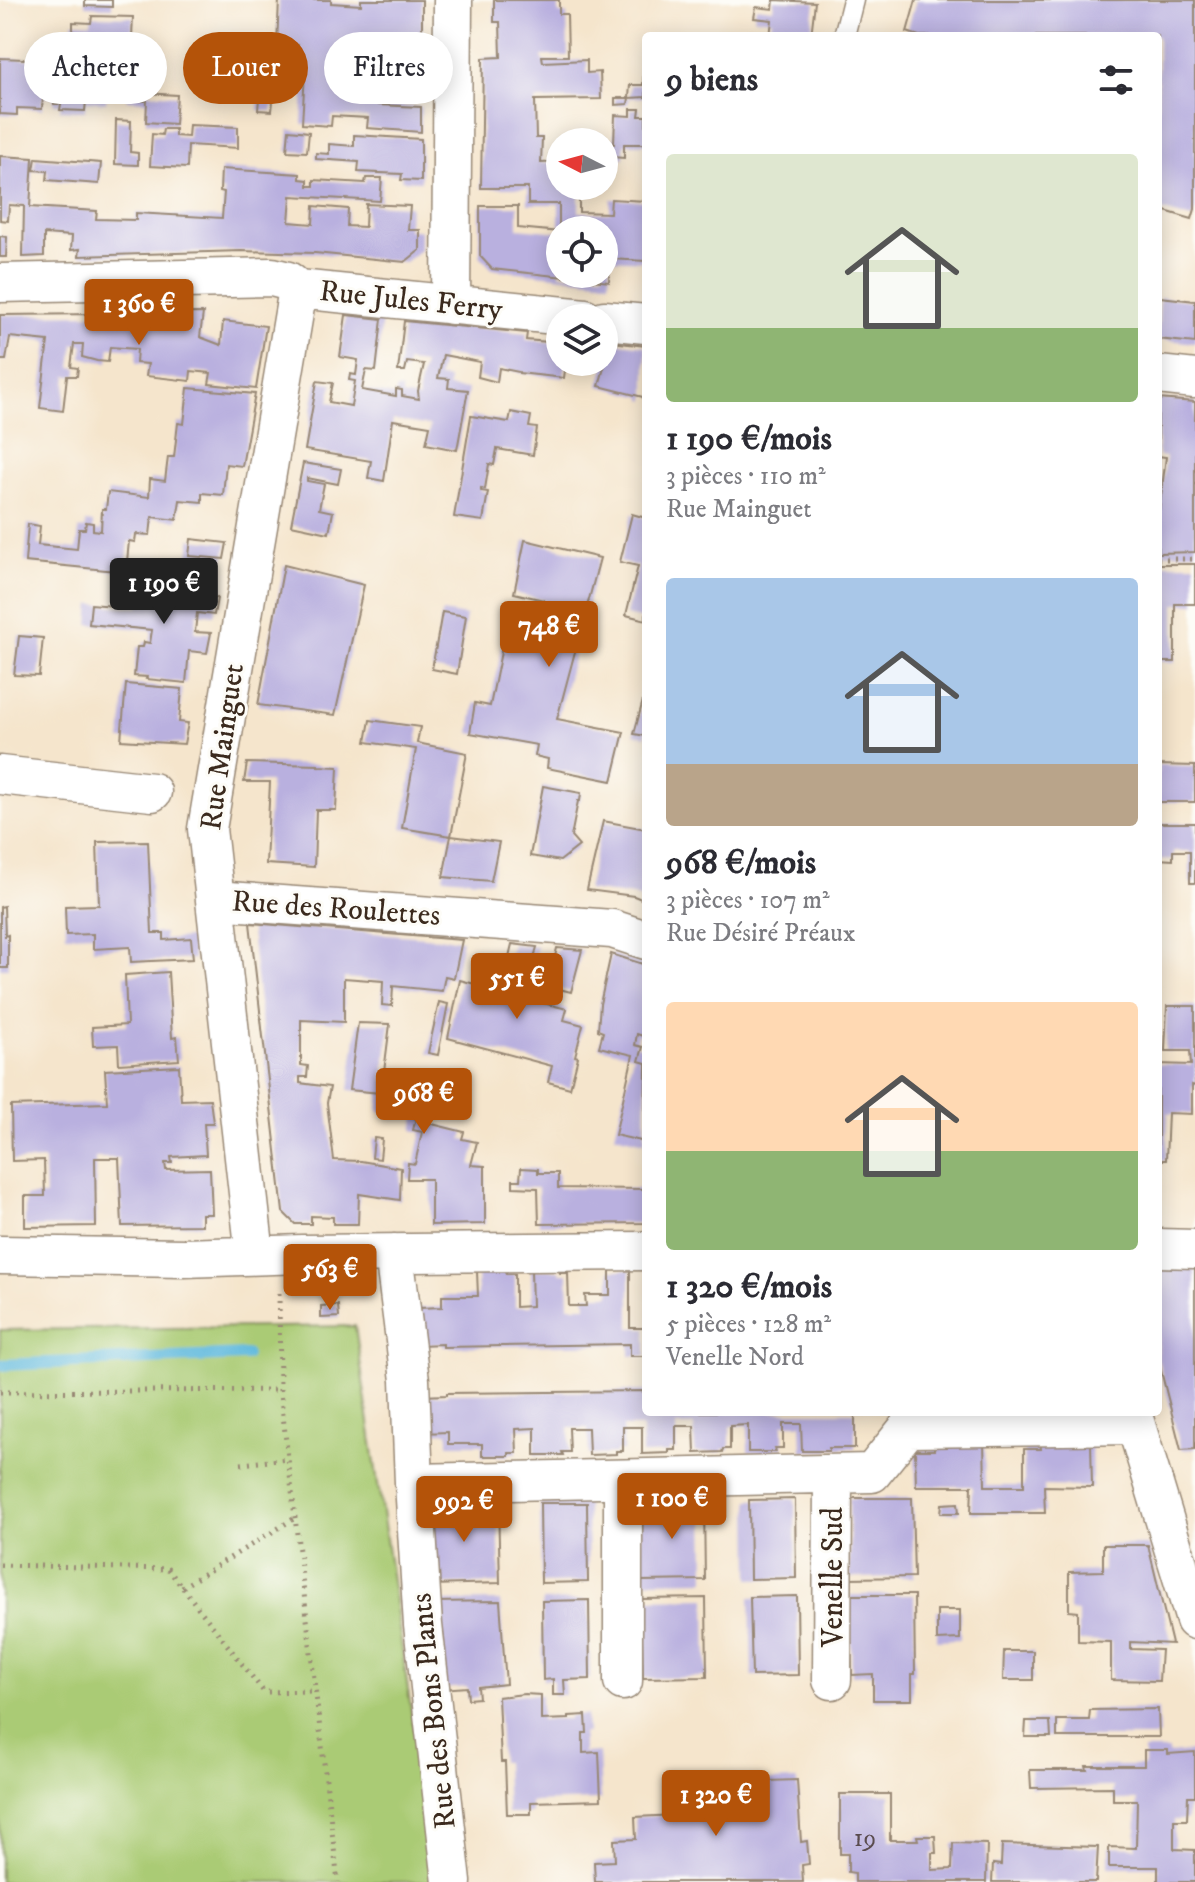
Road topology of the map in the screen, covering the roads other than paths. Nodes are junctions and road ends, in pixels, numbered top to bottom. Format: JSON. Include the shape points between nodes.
{"nodes":[{"id":1,"x":453,"y":0,"type":"edge"},
{"id":2,"x":853,"y":0,"type":"edge"},
{"id":3,"x":845,"y":32,"type":"edge"},
{"id":4,"x":0,"y":283,"type":"edge"},
{"id":5,"x":298,"y":289,"type":"junction"},
{"id":6,"x":451,"y":305,"type":"junction"},
{"id":7,"x":546,"y":314,"type":"edge"},
{"id":8,"x":618,"y":321,"type":"edge"},
{"id":9,"x":642,"y":324,"type":"edge"},
{"id":10,"x":1162,"y":375,"type":"edge"},
{"id":11,"x":1195,"y":379,"type":"edge"},
{"id":12,"x":0,"y":775,"type":"edge"},
{"id":13,"x":152,"y":792,"type":"dead end"},
{"id":14,"x":215,"y":900,"type":"junction"},
{"id":15,"x":642,"y":939,"type":"edge"},
{"id":16,"x":1162,"y":1248,"type":"edge"},
{"id":17,"x":1195,"y":1249,"type":"edge"},
{"id":18,"x":642,"y":1251,"type":"edge"},
{"id":19,"x":394,"y":1253,"type":"junction"},
{"id":20,"x":0,"y":1255,"type":"edge"},
{"id":21,"x":255,"y":1255,"type":"junction"},
{"id":22,"x":1134,"y":1418,"type":"edge"},
{"id":23,"x":833,"y":1474,"type":"junction"},
{"id":24,"x":623,"y":1479,"type":"junction"},
{"id":25,"x":414,"y":1483,"type":"junction"},
{"id":26,"x":1195,"y":1620,"type":"edge"},
{"id":27,"x":832,"y":1680,"type":"dead end"},
{"id":28,"x":623,"y":1681,"type":"dead end"},
{"id":29,"x":452,"y":1882,"type":"edge"}],
"edges":[{"from":1,"to":6,"type":"street"},
{"from":2,"to":3,"type":"lane"},
{"from":4,"to":5,"type":"street","name":"Rue Jules Ferry","via":[[272,277]]},
{"from":5,"to":6,"type":"street","name":"Rue Jules Ferry"},
{"from":5,"to":14,"type":"street","name":"Rue Mainguet","via":[[207,829]]},
{"from":6,"to":7,"type":"street","name":"Rue Jules Ferry"},
{"from":8,"to":9,"type":"street"},
{"from":10,"to":11,"type":"street"},
{"from":12,"to":13,"type":"street"},
{"from":14,"to":15,"type":"street","name":"Rue des Roulettes","via":[[612,929]]},
{"from":14,"to":21,"type":"street","name":"Rue Mainguet"},
{"from":16,"to":17,"type":"street"},
{"from":18,"to":19,"type":"street"},
{"from":19,"to":21,"type":"street"},
{"from":19,"to":25,"type":"street","name":"Rue des Bons Plants","via":[[410,1380]]},
{"from":20,"to":21,"type":"street"},
{"from":22,"to":23,"type":"street","via":[[908,1428],[872,1473]]},
{"from":22,"to":26,"type":"street"},
{"from":23,"to":24,"type":"street"},
{"from":23,"to":27,"type":"street","name":"Venelle Sud"},
{"from":24,"to":25,"type":"street"},
{"from":24,"to":28,"type":"street"},
{"from":25,"to":29,"type":"street","name":"Rue des Bons Plants","via":[[423,1625]]}]}
